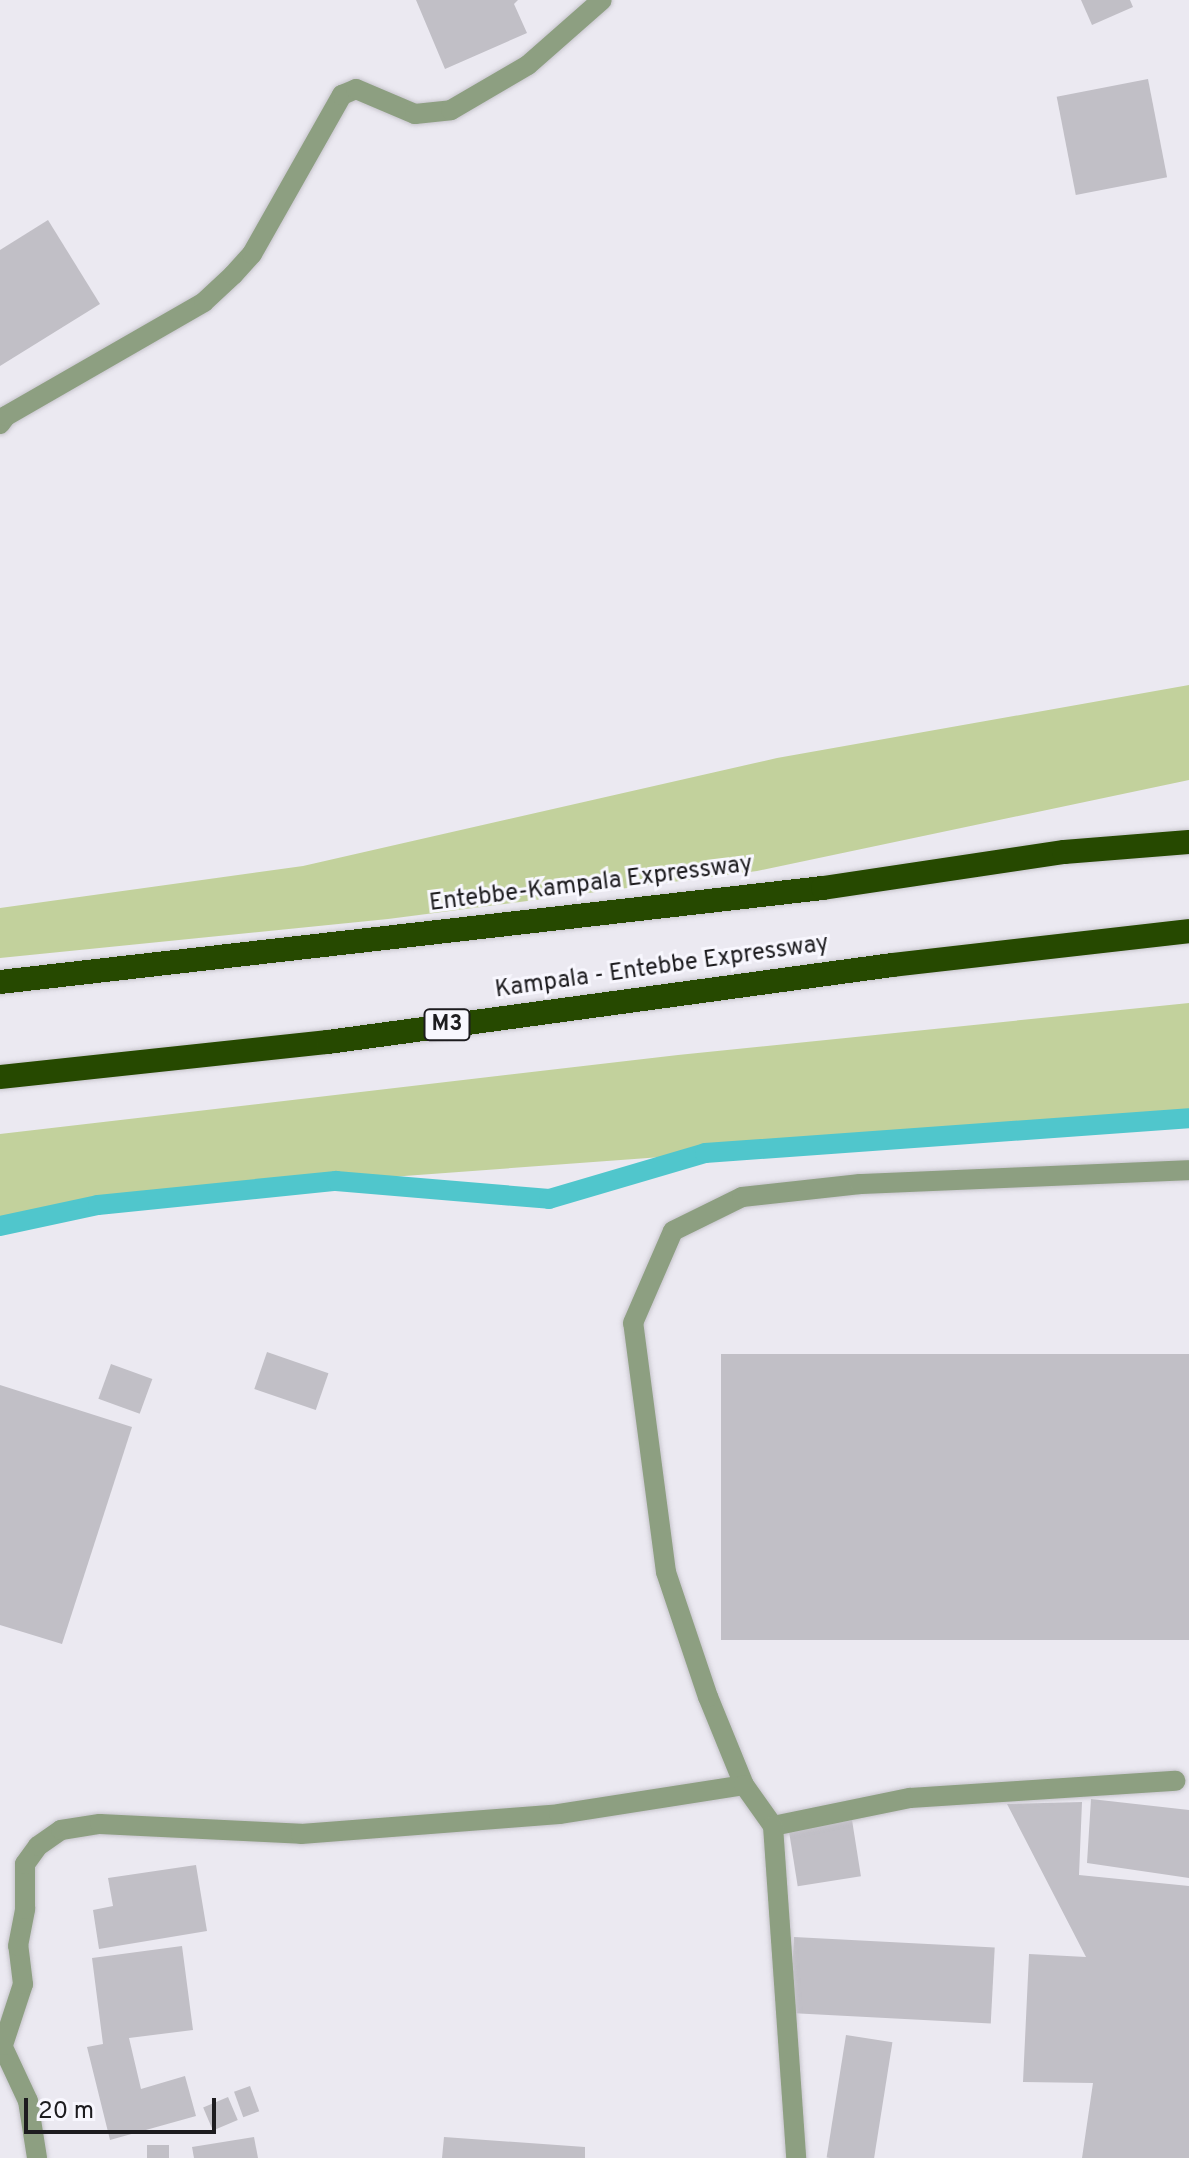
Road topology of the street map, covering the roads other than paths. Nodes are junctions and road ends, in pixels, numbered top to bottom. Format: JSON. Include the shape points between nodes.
{"nodes":[{"id":1,"x":602,"y":0,"type":"edge"},
{"id":2,"x":0,"y":424,"type":"edge"},
{"id":3,"x":1189,"y":842,"type":"edge"},
{"id":4,"x":1189,"y":931,"type":"edge"},
{"id":5,"x":0,"y":982,"type":"edge"},
{"id":6,"x":0,"y":1077,"type":"edge"},
{"id":7,"x":1189,"y":1170,"type":"edge"},
{"id":8,"x":1175,"y":1781,"type":"dead end"},
{"id":9,"x":744,"y":1785,"type":"junction"},
{"id":10,"x":773,"y":1826,"type":"junction"},
{"id":11,"x":1,"y":2043,"type":"edge"},
{"id":12,"x":37,"y":2158,"type":"edge"},
{"id":13,"x":796,"y":2158,"type":"edge"}],
"edges":[{"from":1,"to":2,"type":"street","via":[[528,65],[451,110],[415,114],[356,89],[342,95],[252,254],[233,275],[204,302]]},
{"from":3,"to":5,"type":"highway","name":"Entebbe-Kampala Expressway","via":[[1064,852],[823,888]]},
{"from":4,"to":6,"type":"highway","name":"Kampala - Entebbe Expressway","number":"M3","via":[[892,965],[328,1042]]},
{"from":7,"to":9,"type":"street","via":[[860,1184],[742,1197],[673,1231],[633,1323],[666,1572]]},
{"from":8,"to":10,"type":"street","via":[[910,1798]]},
{"from":9,"to":10,"type":"street"},
{"from":9,"to":11,"type":"street","via":[[559,1814],[301,1834],[100,1824],[61,1830],[38,1846],[25,1864],[18,1946],[23,1984]]},
{"from":10,"to":13,"type":"street"},
{"from":11,"to":12,"type":"street","via":[[28,2101]]}]}
